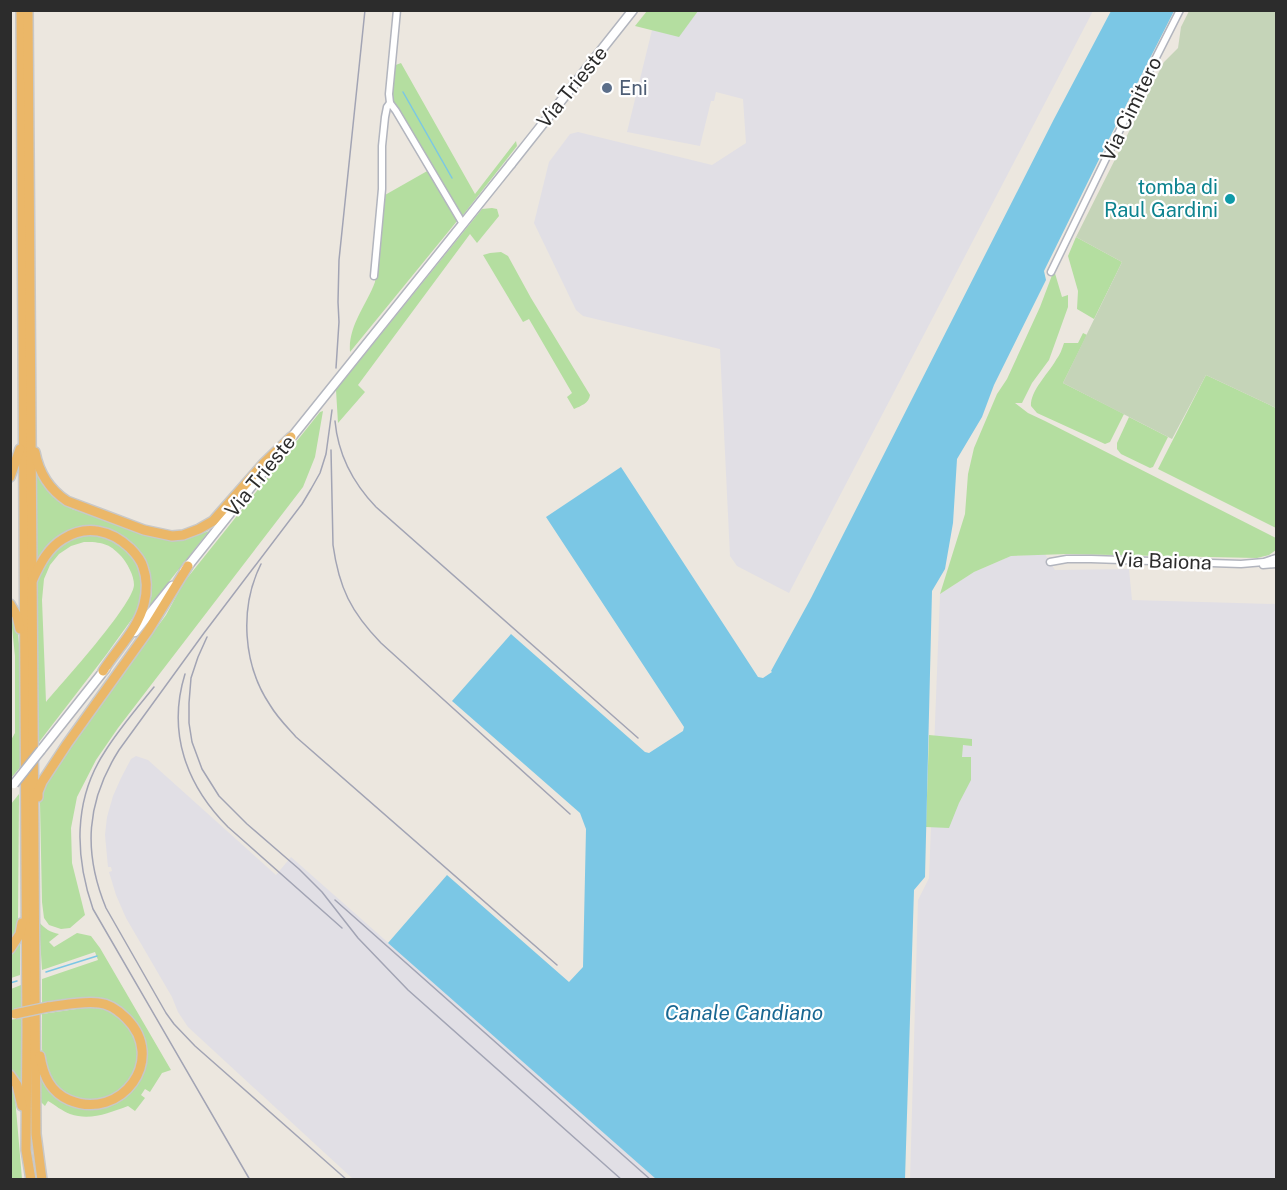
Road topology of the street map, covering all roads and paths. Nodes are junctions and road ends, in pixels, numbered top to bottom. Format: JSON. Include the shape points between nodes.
{"nodes":[{"id":1,"x":21,"y":10,"type":"edge"},
{"id":2,"x":28,"y":10,"type":"edge"},
{"id":3,"x":397,"y":10,"type":"edge"},
{"id":4,"x":633,"y":10,"type":"edge"},
{"id":5,"x":1180,"y":10,"type":"edge"},
{"id":6,"x":390,"y":103,"type":"junction"},
{"id":7,"x":463,"y":224,"type":"junction"},
{"id":8,"x":1051,"y":272,"type":"dead end"},
{"id":9,"x":374,"y":276,"type":"dead end"},
{"id":10,"x":32,"y":432,"type":"junction"},
{"id":11,"x":291,"y":437,"type":"junction"},
{"id":12,"x":23,"y":441,"type":"junction"},
{"id":13,"x":10,"y":477,"type":"edge"},
{"id":14,"x":1276,"y":558,"type":"edge"},
{"id":15,"x":1050,"y":562,"type":"dead end"},
{"id":16,"x":1241,"y":564,"type":"junction"},
{"id":17,"x":1276,"y":564,"type":"edge"},
{"id":18,"x":188,"y":566,"type":"junction"},
{"id":19,"x":32,"y":581,"type":"junction"},
{"id":20,"x":10,"y":604,"type":"edge"},
{"id":21,"x":104,"y":671,"type":"junction"},
{"id":22,"x":25,"y":696,"type":"junction"},
{"id":23,"x":12,"y":786,"type":"edge"},
{"id":24,"x":34,"y":860,"type":"junction"},
{"id":25,"x":25,"y":906,"type":"junction"},
{"id":26,"x":10,"y":949,"type":"edge"},
{"id":27,"x":13,"y":1014,"type":"edge"},
{"id":28,"x":36,"y":1030,"type":"junction"},
{"id":29,"x":10,"y":1075,"type":"edge"},
{"id":30,"x":26,"y":1150,"type":"junction"},
{"id":31,"x":31,"y":1179,"type":"edge"},
{"id":32,"x":44,"y":1179,"type":"edge"}],
"edges":[{"from":1,"to":12,"type":"highway"},
{"from":2,"to":10,"type":"highway"},
{"from":3,"to":6,"type":"street"},
{"from":4,"to":7,"type":"main road","name":"Via Trieste"},
{"from":5,"to":8,"type":"street","name":"Via Cimitero"},
{"from":6,"to":7,"type":"street"},
{"from":6,"to":9,"type":"street","via":[[382,146]]},
{"from":7,"to":11,"type":"main road","name":"Via Trieste"},
{"from":10,"to":11,"type":"highway","via":[[43,476],[60,496],[144,530],[172,536],[193,532],[213,521]]},
{"from":10,"to":19,"type":"highway"},
{"from":11,"to":18,"type":"main road","name":"Via Trieste"},
{"from":12,"to":13,"type":"highway"},
{"from":12,"to":22,"type":"highway"},
{"from":14,"to":16,"type":"street","name":"Via Baiona"},
{"from":15,"to":16,"type":"street","name":"Via Baiona","via":[[1091,559]]},
{"from":16,"to":17,"type":"street"},
{"from":18,"to":21,"type":"main road","name":"Via Trieste"},
{"from":18,"to":24,"type":"highway","via":[[148,631],[42,782]]},
{"from":19,"to":21,"type":"highway","via":[[51,548],[63,538],[86,530],[111,534],[135,553],[143,566],[144,602],[139,619]]},
{"from":19,"to":24,"type":"highway"},
{"from":20,"to":22,"type":"highway","via":[[20,628]]},
{"from":21,"to":23,"type":"main road","name":"Via Trieste","bridge":true},
{"from":22,"to":25,"type":"highway"},
{"from":24,"to":28,"type":"highway"},
{"from":25,"to":26,"type":"highway","via":[[20,934]]},
{"from":25,"to":30,"type":"highway"},
{"from":27,"to":28,"type":"highway","bridge":true,"via":[[80,1002],[101,1003],[118,1010],[141,1040],[138,1075],[114,1100],[96,1105],[61,1097],[49,1084],[42,1067]]},
{"from":28,"to":32,"type":"highway","via":[[36,1134]]},
{"from":29,"to":30,"type":"highway","via":[[21,1101]]},
{"from":30,"to":31,"type":"highway"}]}
